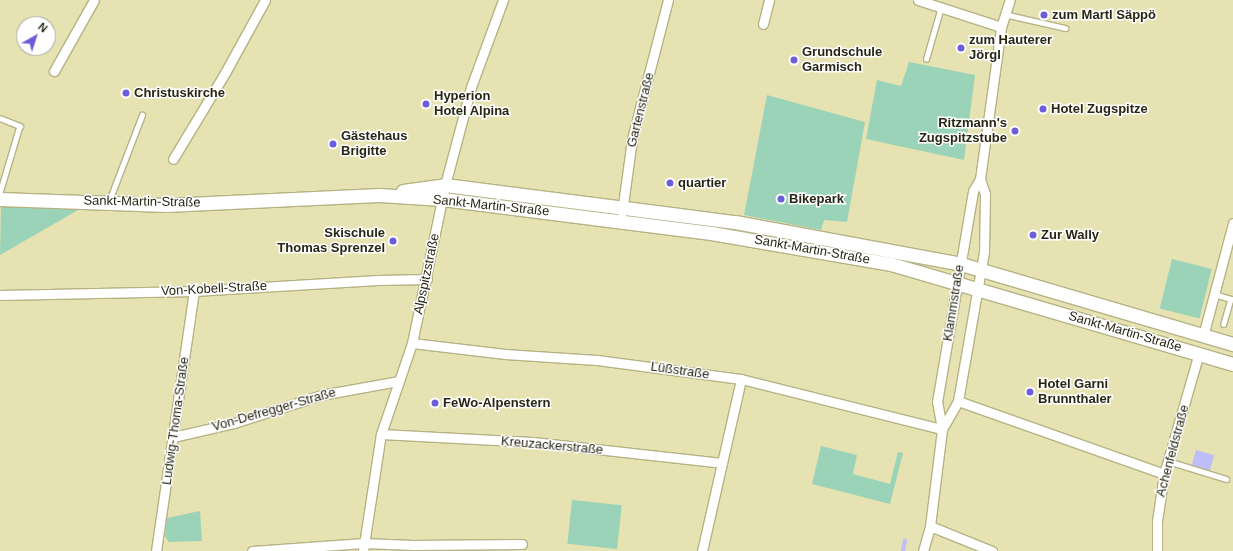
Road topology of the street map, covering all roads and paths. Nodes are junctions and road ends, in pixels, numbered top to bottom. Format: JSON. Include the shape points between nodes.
{"nodes":[{"id":1,"x":94,"y":0,"type":"edge"},
{"id":2,"x":265,"y":0,"type":"edge"},
{"id":3,"x":502,"y":0,"type":"edge"},
{"id":4,"x":668,"y":0,"type":"edge"},
{"id":5,"x":769,"y":0,"type":"edge"},
{"id":6,"x":918,"y":0,"type":"edge"},
{"id":7,"x":1010,"y":0,"type":"edge"},
{"id":8,"x":941,"y":7,"type":"junction"},
{"id":9,"x":1004,"y":14,"type":"junction"},
{"id":10,"x":763,"y":24,"type":"dead end"},
{"id":11,"x":1001,"y":27,"type":"junction"},
{"id":12,"x":1065,"y":28,"type":"dead end"},
{"id":13,"x":926,"y":59,"type":"dead end"},
{"id":14,"x":54,"y":71,"type":"dead end"},
{"id":15,"x":142,"y":116,"type":"dead end"},
{"id":16,"x":0,"y":118,"type":"edge"},
{"id":17,"x":174,"y":158,"type":"dead end"},
{"id":18,"x":980,"y":179,"type":"junction"},
{"id":19,"x":445,"y":185,"type":"junction"},
{"id":20,"x":0,"y":193,"type":"edge"},
{"id":21,"x":379,"y":195,"type":"junction"},
{"id":22,"x":0,"y":199,"type":"edge"},
{"id":23,"x":442,"y":199,"type":"junction"},
{"id":24,"x":109,"y":201,"type":"junction"},
{"id":25,"x":623,"y":207,"type":"junction"},
{"id":26,"x":621,"y":221,"type":"junction"},
{"id":27,"x":1233,"y":223,"type":"edge"},
{"id":28,"x":961,"y":264,"type":"junction"},
{"id":29,"x":980,"y":270,"type":"junction"},
{"id":30,"x":427,"y":279,"type":"junction"},
{"id":31,"x":958,"y":283,"type":"junction"},
{"id":32,"x":976,"y":289,"type":"junction"},
{"id":33,"x":194,"y":291,"type":"junction"},
{"id":34,"x":1214,"y":294,"type":"junction"},
{"id":35,"x":0,"y":295,"type":"edge"},
{"id":36,"x":1224,"y":324,"type":"dead end"},
{"id":37,"x":1204,"y":336,"type":"junction"},
{"id":38,"x":412,"y":343,"type":"junction"},
{"id":39,"x":1233,"y":344,"type":"edge"},
{"id":40,"x":1200,"y":353,"type":"junction"},
{"id":41,"x":1233,"y":364,"type":"edge"},
{"id":42,"x":741,"y":379,"type":"junction"},
{"id":43,"x":398,"y":381,"type":"junction"},
{"id":44,"x":958,"y":401,"type":"junction"},
{"id":45,"x":942,"y":429,"type":"junction"},
{"id":46,"x":381,"y":434,"type":"junction"},
{"id":47,"x":173,"y":437,"type":"junction"},
{"id":48,"x":1168,"y":462,"type":"junction"},
{"id":49,"x":722,"y":463,"type":"junction"},
{"id":50,"x":1164,"y":474,"type":"junction"},
{"id":51,"x":1226,"y":479,"type":"dead end"},
{"id":52,"x":930,"y":526,"type":"junction"},
{"id":53,"x":522,"y":544,"type":"dead end"},
{"id":54,"x":364,"y":547,"type":"edge"},
{"id":55,"x":156,"y":551,"type":"edge"},
{"id":56,"x":252,"y":551,"type":"edge"},
{"id":57,"x":702,"y":551,"type":"edge"},
{"id":58,"x":923,"y":551,"type":"edge"},
{"id":59,"x":992,"y":551,"type":"edge"},
{"id":60,"x":1157,"y":551,"type":"edge"}],
"edges":[{"from":1,"to":14,"type":"street"},
{"from":2,"to":17,"type":"street"},
{"from":3,"to":19,"type":"street","name":"Alpspitzstraße","via":[[471,87]]},
{"from":4,"to":25,"type":"street","name":"Gartenstraße","via":[[632,139]]},
{"from":5,"to":10,"type":"street"},
{"from":6,"to":8,"type":"street"},
{"from":7,"to":9,"type":"street","name":"Klammstraße"},
{"from":8,"to":11,"type":"street"},
{"from":8,"to":13,"type":"lane"},
{"from":9,"to":11,"type":"street","name":"Klammstraße"},
{"from":9,"to":12,"type":"lane"},
{"from":11,"to":18,"type":"street","name":"Klammstraße"},
{"from":15,"to":24,"type":"lane"},
{"from":16,"to":20,"type":"lane","via":[[20,126]]},
{"from":18,"to":28,"type":"street","name":"Klammstraße","via":[[973,191]]},
{"from":18,"to":29,"type":"street","name":"Klammstraße","via":[[985,194],[984,252]]},
{"from":19,"to":21,"type":"main road","name":"Sankt-Martin-Straße"},
{"from":19,"to":23,"type":"street","name":"Alpspitzstraße"},
{"from":19,"to":25,"type":"main road","name":"Sankt-Martin-Straße"},
{"from":21,"to":23,"type":"main road","name":"Sankt-Martin-Straße"},
{"from":21,"to":24,"type":"main road","name":"Sankt-Martin-Straße","via":[[166,205]]},
{"from":22,"to":24,"type":"main road","name":"Sankt-Martin-Straße"},
{"from":23,"to":26,"type":"main road","name":"Sankt-Martin-Straße"},
{"from":23,"to":30,"type":"street","name":"Alpspitzstraße"},
{"from":25,"to":26,"type":"street","name":"Gartenstraße"},
{"from":25,"to":28,"type":"main road","name":"Sankt-Martin-Straße","via":[[735,222]]},
{"from":26,"to":31,"type":"main road","name":"Sankt-Martin-Straße","via":[[857,257]]},
{"from":27,"to":34,"type":"street"},
{"from":28,"to":29,"type":"main road","name":"Sankt-Martin-Straße"},
{"from":28,"to":31,"type":"street","name":"Klammstraße"},
{"from":29,"to":32,"type":"street","name":"Klammstraße"},
{"from":29,"to":37,"type":"main road","name":"Sankt-Martin-Straße"},
{"from":30,"to":33,"type":"street","name":"Von-Kobell-Straße"},
{"from":30,"to":38,"type":"street","name":"Alpspitzstraße"},
{"from":31,"to":32,"type":"main road","name":"Sankt-Martin-Straße"},
{"from":31,"to":45,"type":"street","name":"Klammstraße","via":[[937,402]]},
{"from":32,"to":40,"type":"main road","name":"Sankt-Martin-Straße"},
{"from":32,"to":44,"type":"street","name":"Klammstraße"},
{"from":33,"to":35,"type":"street","name":"Von-Kobell-Straße"},
{"from":33,"to":47,"type":"street","name":"Ludwig-Thoma-Straße"},
{"from":34,"to":36,"type":"lane","via":[[1231,299]]},
{"from":34,"to":37,"type":"street"},
{"from":37,"to":39,"type":"main road","name":"Sankt-Martin-Straße"},
{"from":38,"to":42,"type":"street","name":"Lüßstraße","via":[[505,354],[597,360]]},
{"from":38,"to":43,"type":"street","name":"Alpspitzstraße"},
{"from":40,"to":41,"type":"main road","name":"Sankt-Martin-Straße"},
{"from":40,"to":48,"type":"street","name":"Achenfeldstraße"},
{"from":42,"to":45,"type":"street","name":"Lüßstraße"},
{"from":42,"to":49,"type":"street"},
{"from":43,"to":46,"type":"street","name":"Alpspitzstraße"},
{"from":43,"to":47,"type":"street","name":"Von-Defregger-Straße","via":[[321,395],[234,423]]},
{"from":44,"to":45,"type":"street","name":"Klammstraße"},
{"from":44,"to":50,"type":"street"},
{"from":45,"to":52,"type":"street","name":"Klammstraße"},
{"from":46,"to":49,"type":"street","name":"Kreuzackerstraße","via":[[533,442]]},
{"from":46,"to":54,"type":"street","name":"Alpspitzstraße"},
{"from":47,"to":55,"type":"street","name":"Ludwig-Thoma-Straße"},
{"from":48,"to":50,"type":"street","name":"Achenfeldstraße"},
{"from":48,"to":51,"type":"lane"},
{"from":49,"to":57,"type":"street"},
{"from":50,"to":60,"type":"street","name":"Achenfeldstraße","via":[[1157,521]]},
{"from":52,"to":58,"type":"street","name":"Klammstraße"},
{"from":52,"to":59,"type":"street"},
{"from":53,"to":54,"type":"street"},
{"from":54,"to":56,"type":"street"}]}
